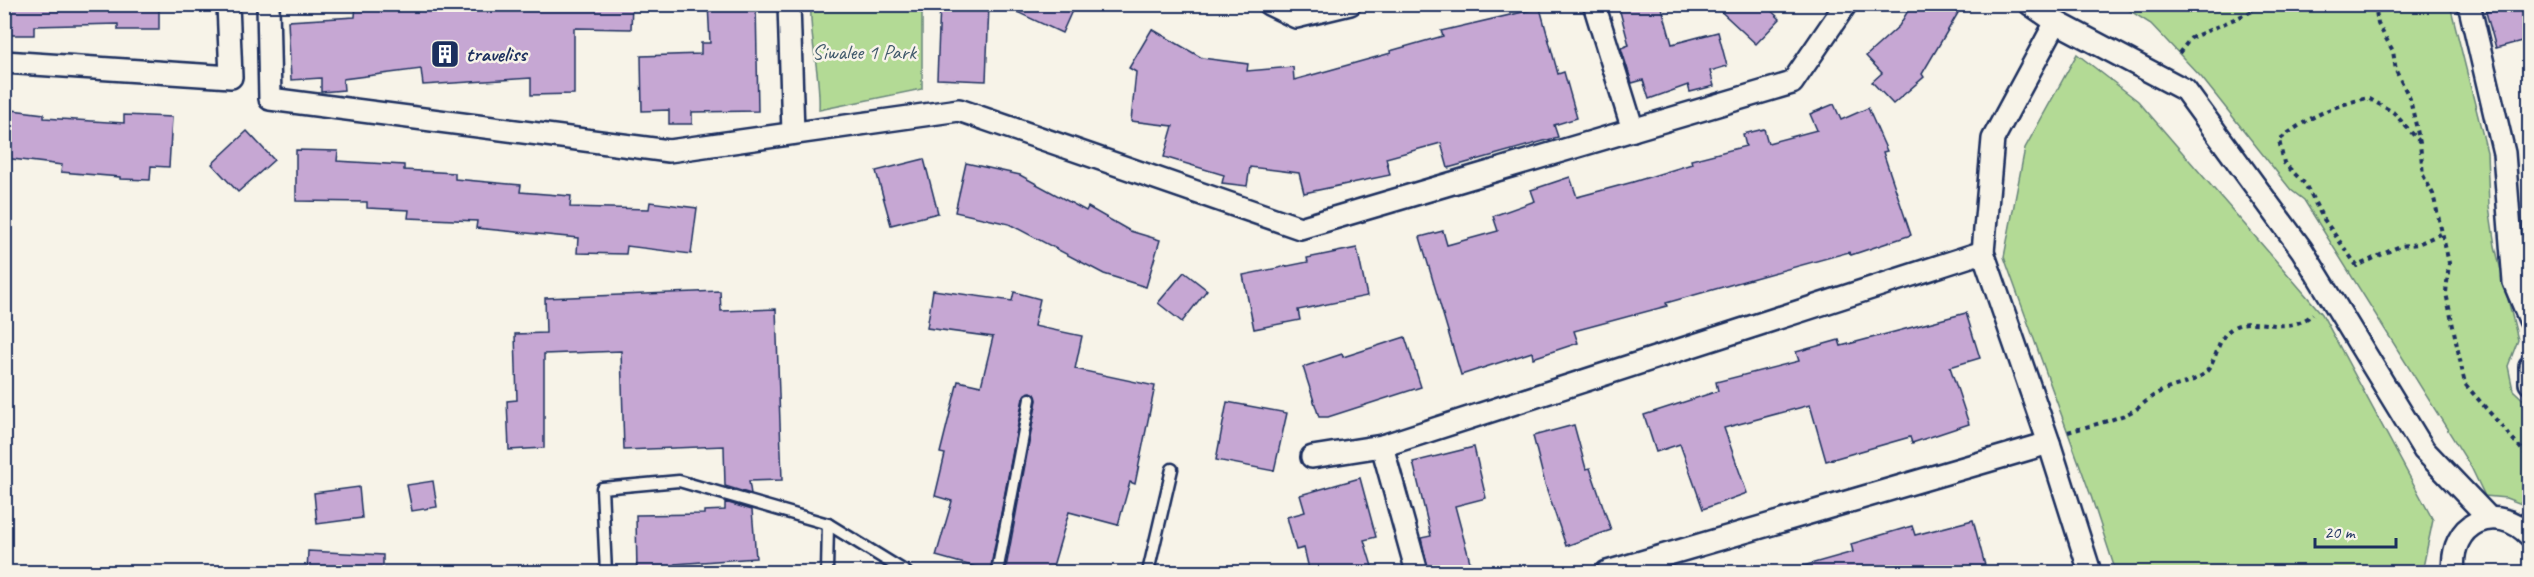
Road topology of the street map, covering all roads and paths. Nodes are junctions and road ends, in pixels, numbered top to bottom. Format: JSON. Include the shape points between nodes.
{"nodes":[{"id":1,"x":228,"y":4,"type":"edge"},
{"id":2,"x":268,"y":4,"type":"edge"},
{"id":3,"x":789,"y":4,"type":"edge"},
{"id":4,"x":1269,"y":4,"type":"edge"},
{"id":5,"x":1350,"y":4,"type":"edge"},
{"id":6,"x":1594,"y":4,"type":"edge"},
{"id":7,"x":1846,"y":4,"type":"edge"},
{"id":8,"x":2030,"y":4,"type":"edge"},
{"id":9,"x":2252,"y":4,"type":"edge"},
{"id":10,"x":2375,"y":4,"type":"edge"},
{"id":11,"x":2469,"y":4,"type":"edge"},
{"id":12,"x":2056,"y":22,"type":"junction"},
{"id":13,"x":2179,"y":53,"type":"dead end"},
{"id":14,"x":4,"y":62,"type":"edge"},
{"id":15,"x":1633,"y":130,"type":"junction"},
{"id":16,"x":794,"y":133,"type":"junction"},
{"id":17,"x":2420,"y":143,"type":"junction"},
{"id":18,"x":2442,"y":232,"type":"junction"},
{"id":19,"x":1983,"y":252,"type":"junction"},
{"id":20,"x":2319,"y":310,"type":"dead end"},
{"id":21,"x":2529,"y":320,"type":"edge"},
{"id":22,"x":2529,"y":366,"type":"edge"},
{"id":23,"x":2529,"y":383,"type":"edge"},
{"id":24,"x":1030,"y":399,"type":"dead end"},
{"id":25,"x":2068,"y":432,"type":"dead end"},
{"id":26,"x":2049,"y":443,"type":"junction"},
{"id":27,"x":1382,"y":446,"type":"junction"},
{"id":28,"x":1312,"y":457,"type":"dead end"},
{"id":29,"x":2529,"y":459,"type":"edge"},
{"id":30,"x":1172,"y":469,"type":"dead end"},
{"id":31,"x":2488,"y":518,"type":"junction"},
{"id":32,"x":828,"y":524,"type":"junction"},
{"id":33,"x":2529,"y":536,"type":"edge"},
{"id":34,"x":606,"y":573,"type":"edge"},
{"id":35,"x":826,"y":573,"type":"edge"},
{"id":36,"x":906,"y":573,"type":"edge"},
{"id":37,"x":997,"y":573,"type":"edge"},
{"id":38,"x":1148,"y":573,"type":"edge"},
{"id":39,"x":1417,"y":573,"type":"edge"},
{"id":40,"x":1606,"y":573,"type":"edge"},
{"id":41,"x":2090,"y":573,"type":"edge"},
{"id":42,"x":2454,"y":573,"type":"edge"}],
"edges":[{"from":1,"to":14,"type":"street","via":[[231,77]]},
{"from":2,"to":16,"type":"street","via":[[270,99],[669,151]]},
{"from":3,"to":16,"type":"street"},
{"from":4,"to":5,"type":"street","via":[[1296,17]]},
{"from":6,"to":15,"type":"street"},
{"from":7,"to":15,"type":"street","via":[[1792,83]]},
{"from":8,"to":12,"type":"street"},
{"from":9,"to":13,"type":"path","via":[[2254,10],[2191,38]]},
{"from":10,"to":17,"type":"path","via":[[2378,24],[2393,51],[2396,71],[2410,99]]},
{"from":11,"to":21,"type":"street","via":[[2504,153],[2514,282]]},
{"from":12,"to":19,"type":"street","via":[[1994,139]]},
{"from":12,"to":31,"type":"street","via":[[2185,90],[2302,250],[2424,450]]},
{"from":15,"to":16,"type":"street","via":[[1300,228],[959,110]]},
{"from":17,"to":18,"type":"path","via":[[2423,175],[2433,194]]},
{"from":17,"to":18,"type":"path","via":[[2393,112],[2368,98],[2329,108],[2279,140],[2284,163],[2305,183],[2323,218],[2358,266]]},
{"from":18,"to":29,"type":"path","via":[[2449,263],[2446,293],[2465,384]]},
{"from":19,"to":26,"type":"street"},
{"from":19,"to":27,"type":"street"},
{"from":20,"to":25,"type":"path","via":[[2289,326],[2260,322],[2230,329],[2205,374],[2149,397],[2125,414]]},
{"from":22,"to":23,"type":"street"},
{"from":24,"to":37,"type":"lane"},
{"from":26,"to":40,"type":"street"},
{"from":26,"to":41,"type":"street"},
{"from":27,"to":28,"type":"street"},
{"from":27,"to":39,"type":"street"},
{"from":30,"to":38,"type":"lane"},
{"from":31,"to":33,"type":"street","via":[[2518,524]]},
{"from":31,"to":42,"type":"street","via":[[2462,534],[2452,558]]},
{"from":32,"to":34,"type":"lane","via":[[679,481],[602,488]]},
{"from":32,"to":35,"type":"lane"},
{"from":32,"to":36,"type":"lane"}]}
